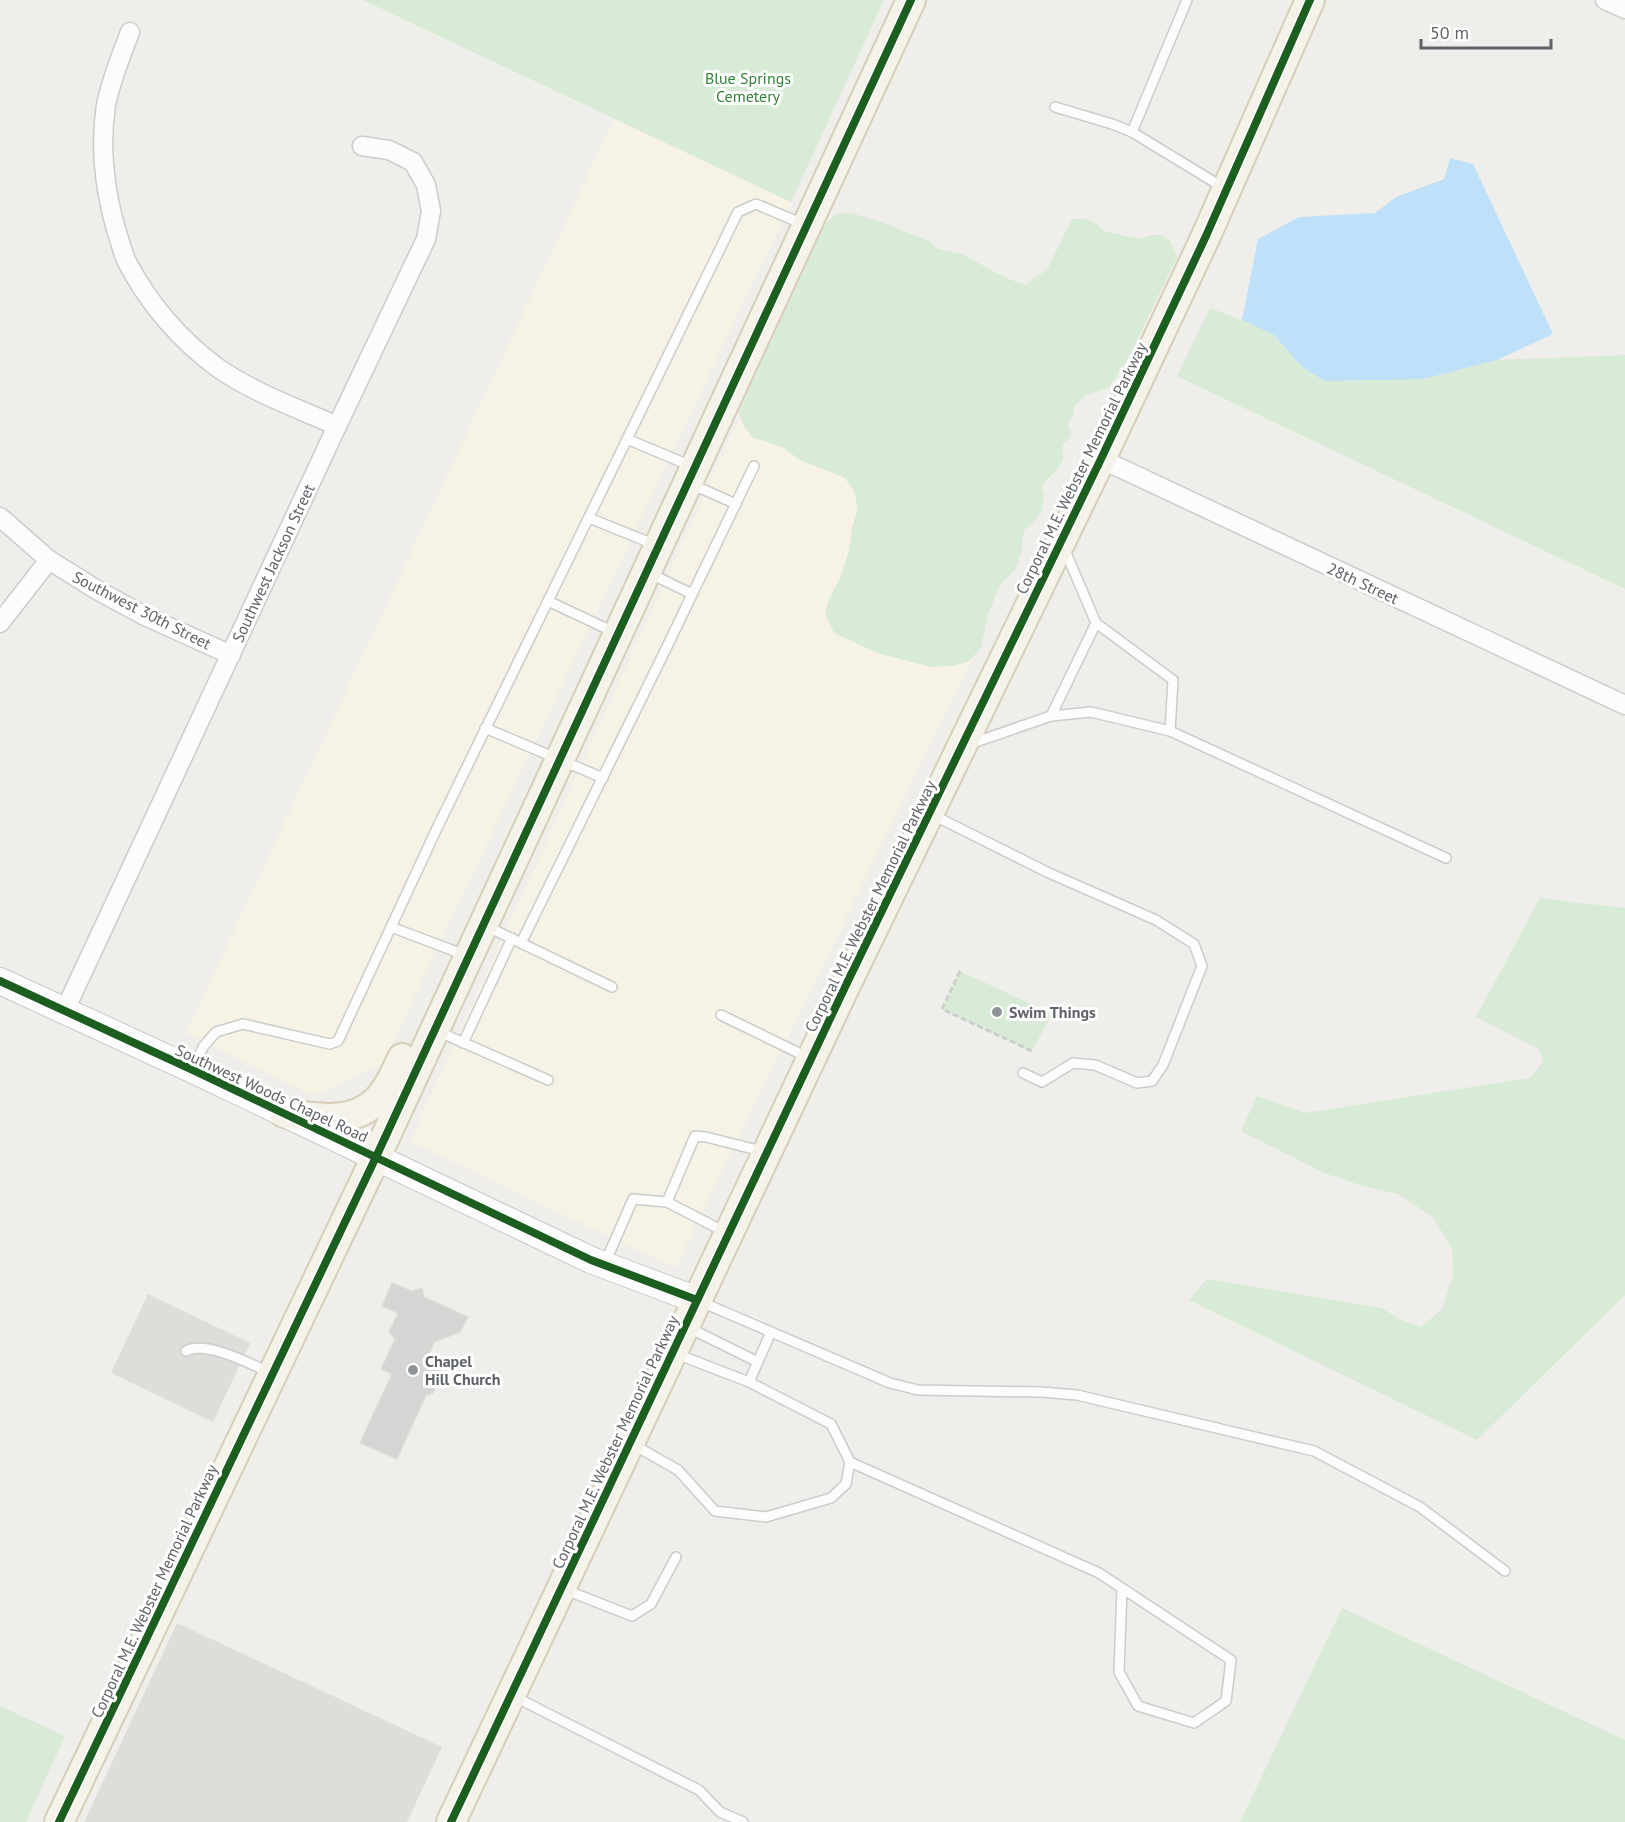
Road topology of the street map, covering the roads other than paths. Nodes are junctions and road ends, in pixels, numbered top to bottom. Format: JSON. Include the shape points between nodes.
{"nodes":[{"id":1,"x":911,"y":0,"type":"edge"},
{"id":2,"x":1187,"y":0,"type":"edge"},
{"id":3,"x":1311,"y":0,"type":"edge"},
{"id":4,"x":1605,"y":0,"type":"edge"},
{"id":5,"x":1625,"y":9,"type":"edge"},
{"id":6,"x":130,"y":32,"type":"dead end"},
{"id":7,"x":1055,"y":107,"type":"dead end"},
{"id":8,"x":1132,"y":132,"type":"junction"},
{"id":9,"x":362,"y":146,"type":"dead end"},
{"id":10,"x":1226,"y":189,"type":"junction"},
{"id":11,"x":807,"y":226,"type":"junction"},
{"id":12,"x":337,"y":426,"type":"junction"},
{"id":13,"x":627,"y":438,"type":"junction"},
{"id":14,"x":1101,"y":459,"type":"junction"},
{"id":15,"x":754,"y":466,"type":"dead end"},
{"id":16,"x":691,"y":475,"type":"junction"},
{"id":17,"x":736,"y":504,"type":"junction"},
{"id":18,"x":0,"y":517,"type":"edge"},
{"id":19,"x":588,"y":518,"type":"junction"},
{"id":20,"x":1061,"y":541,"type":"junction"},
{"id":21,"x":652,"y":559,"type":"junction"},
{"id":22,"x":48,"y":560,"type":"junction"},
{"id":23,"x":692,"y":594,"type":"junction"},
{"id":24,"x":548,"y":601,"type":"junction"},
{"id":25,"x":0,"y":623,"type":"edge"},
{"id":26,"x":1096,"y":623,"type":"junction"},
{"id":27,"x":618,"y":633,"type":"junction"},
{"id":28,"x":231,"y":655,"type":"junction"},
{"id":29,"x":1625,"y":705,"type":"edge"},
{"id":30,"x":1051,"y":716,"type":"junction"},
{"id":31,"x":486,"y":728,"type":"junction"},
{"id":32,"x":1170,"y":731,"type":"junction"},
{"id":33,"x":962,"y":746,"type":"junction"},
{"id":34,"x":560,"y":759,"type":"junction"},
{"id":35,"x":603,"y":778,"type":"junction"},
{"id":36,"x":929,"y":813,"type":"junction"},
{"id":37,"x":1446,"y":858,"type":"dead end"},
{"id":38,"x":483,"y":924,"type":"junction"},
{"id":39,"x":391,"y":927,"type":"junction"},
{"id":40,"x":512,"y":938,"type":"junction"},
{"id":41,"x":521,"y":943,"type":"junction"},
{"id":42,"x":468,"y":956,"type":"junction"},
{"id":43,"x":0,"y":981,"type":"edge"},
{"id":44,"x":612,"y":987,"type":"dead end"},
{"id":45,"x":65,"y":1010,"type":"junction"},
{"id":46,"x":721,"y":1015,"type":"dead end"},
{"id":47,"x":435,"y":1030,"type":"junction"},
{"id":48,"x":463,"y":1043,"type":"junction"},
{"id":49,"x":811,"y":1059,"type":"junction"},
{"id":50,"x":193,"y":1070,"type":"junction"},
{"id":51,"x":1023,"y":1073,"type":"dead end"},
{"id":52,"x":548,"y":1080,"type":"dead end"},
{"id":53,"x":284,"y":1113,"type":"junction"},
{"id":54,"x":767,"y":1153,"type":"junction"},
{"id":55,"x":376,"y":1157,"type":"junction"},
{"id":56,"x":667,"y":1202,"type":"junction"},
{"id":57,"x":729,"y":1233,"type":"junction"},
{"id":58,"x":604,"y":1265,"type":"junction"},
{"id":59,"x":697,"y":1300,"type":"junction"},
{"id":60,"x":685,"y":1326,"type":"junction"},
{"id":61,"x":771,"y":1332,"type":"junction"},
{"id":62,"x":186,"y":1352,"type":"dead end"},
{"id":63,"x":672,"y":1352,"type":"junction"},
{"id":64,"x":758,"y":1362,"type":"junction"},
{"id":65,"x":273,"y":1373,"type":"junction"},
{"id":66,"x":749,"y":1382,"type":"junction"},
{"id":67,"x":630,"y":1443,"type":"junction"},
{"id":68,"x":850,"y":1462,"type":"junction"},
{"id":69,"x":676,"y":1557,"type":"dead end"},
{"id":70,"x":1505,"y":1571,"type":"dead end"},
{"id":71,"x":561,"y":1588,"type":"junction"},
{"id":72,"x":1122,"y":1588,"type":"junction"},
{"id":73,"x":510,"y":1695,"type":"junction"},
{"id":74,"x":59,"y":1822,"type":"edge"},
{"id":75,"x":450,"y":1822,"type":"edge"},
{"id":76,"x":743,"y":1822,"type":"edge"}],
"edges":[{"from":1,"to":11,"type":"main road","name":"Corporal M.E. Webster Memorial Parkway"},
{"from":2,"to":8,"type":"lane"},
{"from":3,"to":10,"type":"main road","name":"Corporal M.E. Webster Memorial Parkway"},
{"from":4,"to":5,"type":"street"},
{"from":6,"to":12,"type":"street","via":[[106,104],[103,138],[111,215],[126,260],[152,303],[184,341],[253,388]]},
{"from":7,"to":8,"type":"lane"},
{"from":8,"to":10,"type":"lane"},
{"from":9,"to":12,"type":"street","name":"Southwest Jackson Street","via":[[389,150],[413,162],[426,185],[431,212],[426,239]]},
{"from":10,"to":14,"type":"main road","name":"Corporal M.E. Webster Memorial Parkway"},
{"from":11,"to":13,"type":"lane","via":[[756,204],[738,212]]},
{"from":11,"to":16,"type":"main road","name":"Corporal M.E. Webster Memorial Parkway"},
{"from":12,"to":28,"type":"street","name":"Southwest Jackson Street"},
{"from":13,"to":16,"type":"lane"},
{"from":13,"to":19,"type":"lane"},
{"from":14,"to":20,"type":"main road","name":"Corporal M.E. Webster Memorial Parkway"},
{"from":14,"to":29,"type":"street","name":"28th Street"},
{"from":15,"to":17,"type":"lane"},
{"from":16,"to":17,"type":"lane"},
{"from":16,"to":21,"type":"main road","name":"Corporal M.E. Webster Memorial Parkway"},
{"from":17,"to":23,"type":"lane"},
{"from":18,"to":22,"type":"street","name":"Southwest 30th Street"},
{"from":19,"to":21,"type":"lane"},
{"from":19,"to":24,"type":"lane"},
{"from":20,"to":26,"type":"lane"},
{"from":20,"to":33,"type":"main road","name":"Corporal M.E. Webster Memorial Parkway"},
{"from":21,"to":23,"type":"lane"},
{"from":21,"to":27,"type":"main road","name":"Corporal M.E. Webster Memorial Parkway"},
{"from":22,"to":25,"type":"street"},
{"from":22,"to":28,"type":"street","name":"Southwest 30th Street","via":[[145,616]]},
{"from":23,"to":35,"type":"lane"},
{"from":24,"to":27,"type":"lane"},
{"from":24,"to":31,"type":"lane"},
{"from":26,"to":30,"type":"lane"},
{"from":26,"to":32,"type":"lane","via":[[1173,680]]},
{"from":27,"to":34,"type":"main road","name":"Corporal M.E. Webster Memorial Parkway"},
{"from":28,"to":45,"type":"street","name":"Southwest Jackson Street"},
{"from":30,"to":32,"type":"lane","via":[[1091,712]]},
{"from":30,"to":33,"type":"lane"},
{"from":31,"to":34,"type":"lane"},
{"from":31,"to":39,"type":"lane"},
{"from":32,"to":37,"type":"lane"},
{"from":33,"to":36,"type":"main road","name":"Corporal M.E. Webster Memorial Parkway"},
{"from":34,"to":35,"type":"lane"},
{"from":34,"to":38,"type":"main road","name":"Corporal M.E. Webster Memorial Parkway"},
{"from":35,"to":41,"type":"lane"},
{"from":36,"to":49,"type":"main road","name":"Corporal M.E. Webster Memorial Parkway"},
{"from":36,"to":51,"type":"lane","via":[[1038,868],[1156,920],[1194,944],[1202,966],[1163,1065],[1152,1081],[1137,1083],[1095,1065],[1073,1063],[1042,1082]]},
{"from":38,"to":40,"type":"lane"},
{"from":38,"to":42,"type":"main road","name":"Corporal M.E. Webster Memorial Parkway"},
{"from":39,"to":42,"type":"lane"},
{"from":39,"to":50,"type":"lane","via":[[338,1041],[330,1044],[243,1024],[216,1032],[203,1047]]},
{"from":40,"to":41,"type":"lane"},
{"from":40,"to":48,"type":"lane"},
{"from":41,"to":44,"type":"lane"},
{"from":42,"to":47,"type":"main road","name":"Corporal M.E. Webster Memorial Parkway"},
{"from":42,"to":53,"type":"main road","via":[[445,980],[384,1092],[374,1103],[342,1118]]},
{"from":43,"to":45,"type":"main road","name":"Southwest Woods Chapel Road"},
{"from":45,"to":50,"type":"main road","name":"Southwest Woods Chapel Road"},
{"from":46,"to":49,"type":"lane"},
{"from":47,"to":48,"type":"lane"},
{"from":47,"to":55,"type":"main road","name":"Corporal M.E. Webster Memorial Parkway"},
{"from":48,"to":52,"type":"lane"},
{"from":49,"to":54,"type":"main road","name":"Corporal M.E. Webster Memorial Parkway"},
{"from":50,"to":53,"type":"main road","name":"Southwest Woods Chapel Road"},
{"from":53,"to":55,"type":"main road","name":"Southwest Woods Chapel Road"},
{"from":54,"to":56,"type":"lane","via":[[694,1136]]},
{"from":54,"to":57,"type":"main road","name":"Corporal M.E. Webster Memorial Parkway"},
{"from":55,"to":58,"type":"main road","name":"Southwest Woods Chapel Road"},
{"from":55,"to":65,"type":"main road","name":"Corporal M.E. Webster Memorial Parkway"},
{"from":56,"to":57,"type":"lane"},
{"from":56,"to":58,"type":"lane","via":[[633,1198]]},
{"from":57,"to":59,"type":"main road","name":"Corporal M.E. Webster Memorial Parkway"},
{"from":58,"to":59,"type":"main road","name":"Southwest Woods Chapel Road"},
{"from":59,"to":60,"type":"main road","name":"Corporal M.E. Webster Memorial Parkway"},
{"from":59,"to":61,"type":"lane"},
{"from":60,"to":63,"type":"main road","name":"Corporal M.E. Webster Memorial Parkway"},
{"from":60,"to":64,"type":"lane"},
{"from":61,"to":64,"type":"lane"},
{"from":61,"to":70,"type":"lane","via":[[890,1383],[918,1390],[1077,1395],[1314,1451],[1419,1507]]},
{"from":62,"to":65,"type":"lane","via":[[206,1348]]},
{"from":63,"to":66,"type":"lane"},
{"from":63,"to":67,"type":"main road","name":"Corporal M.E. Webster Memorial Parkway"},
{"from":64,"to":66,"type":"lane"},
{"from":65,"to":74,"type":"main road","name":"Corporal M.E. Webster Memorial Parkway"},
{"from":66,"to":68,"type":"lane","via":[[831,1424]]},
{"from":67,"to":68,"type":"lane","via":[[678,1470],[716,1511],[766,1517],[831,1498],[846,1484]]},
{"from":67,"to":71,"type":"main road","name":"Corporal M.E. Webster Memorial Parkway"},
{"from":68,"to":72,"type":"lane","via":[[1099,1573]]},
{"from":69,"to":71,"type":"lane","via":[[651,1604],[632,1616]]},
{"from":71,"to":73,"type":"main road","name":"Corporal M.E. Webster Memorial Parkway"},
{"from":72,"to":72,"type":"lane","via":[[1230,1660],[1226,1701],[1194,1723],[1138,1706],[1119,1672]]},
{"from":73,"to":75,"type":"main road","name":"Corporal M.E. Webster Memorial Parkway"},
{"from":73,"to":76,"type":"lane","via":[[699,1790],[720,1812]]}]}
